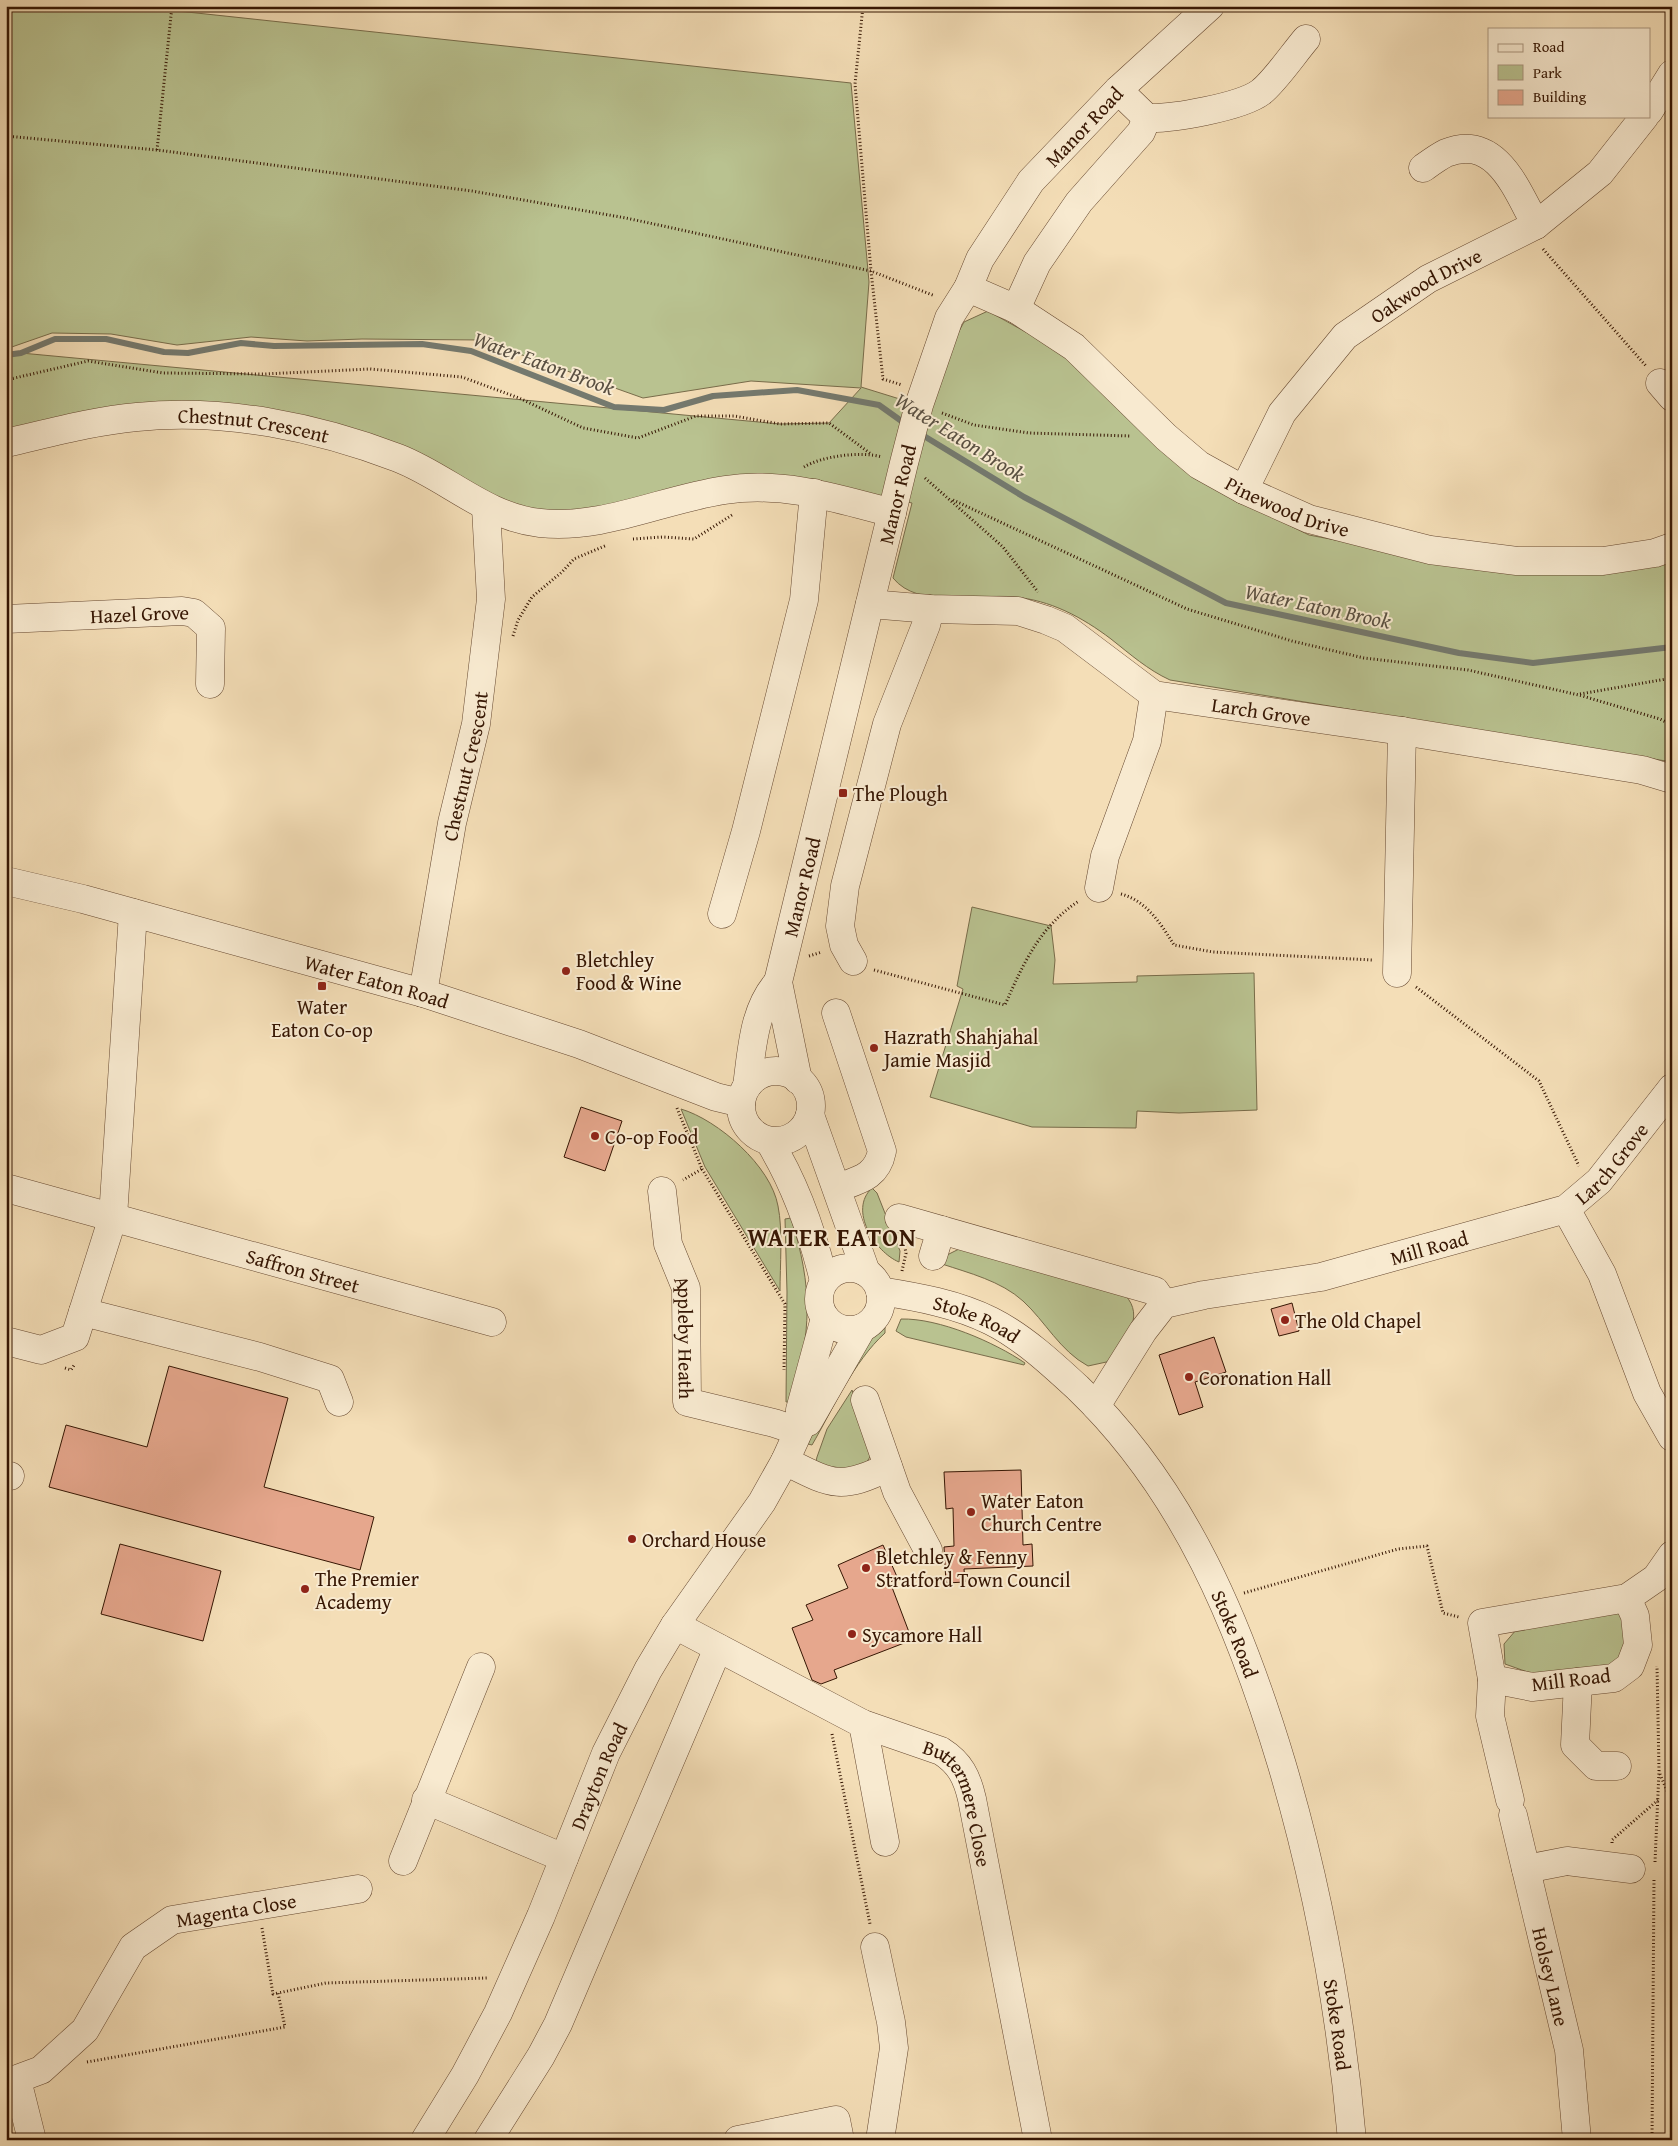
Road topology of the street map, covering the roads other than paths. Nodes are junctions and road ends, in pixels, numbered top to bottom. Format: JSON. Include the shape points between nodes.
{"nodes":[{"id":1,"x":1210,"y":6,"type":"edge"},
{"id":2,"x":1306,"y":39,"type":"dead end"},
{"id":3,"x":1672,"y":74,"type":"edge"},
{"id":4,"x":1118,"y":90,"type":"junction"},
{"id":5,"x":1650,"y":109,"type":"edge"},
{"id":6,"x":1146,"y":118,"type":"junction"},
{"id":7,"x":1643,"y":118,"type":"edge"},
{"id":8,"x":1423,"y":168,"type":"dead end"},
{"id":9,"x":1536,"y":225,"type":"junction"},
{"id":10,"x":968,"y":288,"type":"junction"},
{"id":11,"x":1016,"y":309,"type":"junction"},
{"id":12,"x":6,"y":443,"type":"edge"},
{"id":13,"x":1244,"y":490,"type":"junction"},
{"id":14,"x":814,"y":493,"type":"junction"},
{"id":15,"x":486,"y":508,"type":"junction"},
{"id":16,"x":892,"y":513,"type":"junction"},
{"id":17,"x":1672,"y":547,"type":"edge"},
{"id":18,"x":870,"y":604,"type":"junction"},
{"id":19,"x":930,"y":609,"type":"junction"},
{"id":20,"x":6,"y":619,"type":"edge"},
{"id":21,"x":210,"y":684,"type":"dead end"},
{"id":22,"x":1154,"y":695,"type":"junction"},
{"id":23,"x":1402,"y":731,"type":"junction"},
{"id":24,"x":1672,"y":779,"type":"edge"},
{"id":25,"x":6,"y":881,"type":"edge"},
{"id":26,"x":1099,"y":888,"type":"road end"},
{"id":27,"x":133,"y":913,"type":"junction"},
{"id":28,"x":722,"y":914,"type":"dead end"},
{"id":29,"x":848,"y":953,"type":"road end"},
{"id":30,"x":1397,"y":967,"type":"road end"},
{"id":31,"x":780,"y":973,"type":"junction"},
{"id":32,"x":423,"y":993,"type":"junction"},
{"id":33,"x":836,"y":1013,"type":"dead end"},
{"id":34,"x":798,"y":1080,"type":"junction"},
{"id":35,"x":1672,"y":1088,"type":"edge"},
{"id":36,"x":744,"y":1094,"type":"junction"},
{"id":37,"x":810,"y":1115,"type":"junction"},
{"id":38,"x":769,"y":1141,"type":"junction"},
{"id":39,"x":6,"y":1188,"type":"edge"},
{"id":40,"x":837,"y":1188,"type":"junction"},
{"id":41,"x":662,"y":1191,"type":"road end"},
{"id":42,"x":1566,"y":1209,"type":"junction"},
{"id":43,"x":113,"y":1217,"type":"junction"},
{"id":44,"x":899,"y":1218,"type":"dead end"},
{"id":45,"x":941,"y":1230,"type":"junction"},
{"id":46,"x":933,"y":1256,"type":"dead end"},
{"id":47,"x":824,"y":1281,"type":"junction"},
{"id":48,"x":873,"y":1282,"type":"junction"},
{"id":49,"x":1164,"y":1304,"type":"junction"},
{"id":50,"x":83,"y":1312,"type":"junction"},
{"id":51,"x":825,"y":1318,"type":"junction"},
{"id":52,"x":492,"y":1322,"type":"dead end"},
{"id":53,"x":862,"y":1328,"type":"junction"},
{"id":54,"x":6,"y":1342,"type":"edge"},
{"id":55,"x":865,"y":1400,"type":"dead end"},
{"id":56,"x":339,"y":1402,"type":"dead end"},
{"id":57,"x":1096,"y":1406,"type":"junction"},
{"id":58,"x":799,"y":1430,"type":"junction"},
{"id":59,"x":1672,"y":1437,"type":"edge"},
{"id":60,"x":785,"y":1461,"type":"junction"},
{"id":61,"x":888,"y":1467,"type":"junction"},
{"id":62,"x":928,"y":1550,"type":"dead end"},
{"id":63,"x":1672,"y":1555,"type":"edge"},
{"id":64,"x":1627,"y":1598,"type":"junction"},
{"id":65,"x":675,"y":1625,"type":"junction"},
{"id":66,"x":718,"y":1648,"type":"junction"},
{"id":67,"x":481,"y":1667,"type":"dead end"},
{"id":68,"x":1492,"y":1680,"type":"junction"},
{"id":69,"x":1578,"y":1682,"type":"junction"},
{"id":70,"x":863,"y":1724,"type":"junction"},
{"id":71,"x":1617,"y":1766,"type":"dead end"},
{"id":72,"x":426,"y":1800,"type":"junction"},
{"id":73,"x":885,"y":1842,"type":"dead end"},
{"id":74,"x":564,"y":1858,"type":"junction"},
{"id":75,"x":403,"y":1861,"type":"dead end"},
{"id":76,"x":1631,"y":1868,"type":"dead end"},
{"id":77,"x":1526,"y":1869,"type":"junction"},
{"id":78,"x":358,"y":1889,"type":"dead end"},
{"id":79,"x":875,"y":1947,"type":"road end"},
{"id":80,"x":12,"y":2081,"type":"edge"},
{"id":81,"x":838,"y":2130,"type":"edge"},
{"id":82,"x":32,"y":2140,"type":"edge"},
{"id":83,"x":425,"y":2140,"type":"edge"},
{"id":84,"x":488,"y":2140,"type":"edge"},
{"id":85,"x":738,"y":2140,"type":"edge"},
{"id":86,"x":880,"y":2140,"type":"edge"},
{"id":87,"x":1038,"y":2140,"type":"edge"},
{"id":88,"x":1352,"y":2140,"type":"edge"},
{"id":89,"x":1577,"y":2140,"type":"edge"}],
"edges":[{"from":1,"to":4,"type":"street","name":"Manor Road"},
{"from":2,"to":6,"type":"street","via":[[1262,91],[1244,100],[1163,119]]},
{"from":3,"to":5,"type":"street"},
{"from":4,"to":6,"type":"street"},
{"from":4,"to":10,"type":"street","name":"Manor Road","via":[[1031,181],[980,259]]},
{"from":6,"to":11,"type":"street","via":[[1141,132],[1079,202],[1037,263]]},
{"from":7,"to":9,"type":"street","name":"Oakwood Drive","via":[[1600,173]]},
{"from":8,"to":9,"type":"street","via":[[1446,153],[1464,150],[1483,152],[1506,171]]},
{"from":9,"to":13,"type":"street","name":"Oakwood Drive","via":[[1428,279],[1346,336],[1282,413]]},
{"from":10,"to":11,"type":"street","name":"Pinewood Drive"},
{"from":10,"to":16,"type":"street","name":"Manor Road","via":[[949,318],[922,399]]},
{"from":11,"to":13,"type":"street","name":"Pinewood Drive","via":[[1074,347],[1199,465]]},
{"from":12,"to":15,"type":"street","name":"Chestnut Crescent","via":[[137,417],[187,415],[248,419],[331,437],[400,459]]},
{"from":13,"to":17,"type":"street","name":"Pinewood Drive","via":[[1309,519],[1430,550],[1517,561],[1603,561],[1655,554]]},
{"from":14,"to":15,"type":"street","name":"Chestnut Crescent","via":[[776,487],[726,490],[610,518],[565,523],[520,520]]},
{"from":14,"to":16,"type":"street","name":"Chestnut Crescent"},
{"from":14,"to":28,"type":"street","via":[[804,600]]},
{"from":15,"to":32,"type":"street","name":"Chestnut Crescent","via":[[492,599],[476,724],[452,823]]},
{"from":16,"to":18,"type":"street","name":"Manor Road"},
{"from":18,"to":19,"type":"street","name":"Larch Grove"},
{"from":18,"to":31,"type":"street","name":"Manor Road"},
{"from":19,"to":22,"type":"street","name":"Larch Grove","via":[[1018,611],[1046,620],[1065,628]]},
{"from":19,"to":29,"type":"street","via":[[887,724],[848,876],[840,918]]},
{"from":20,"to":21,"type":"street","name":"Hazel Grove","via":[[194,613],[211,628]]},
{"from":22,"to":23,"type":"street","name":"Larch Grove"},
{"from":22,"to":26,"type":"street","via":[[1147,742],[1106,856]]},
{"from":23,"to":24,"type":"street","name":"Larch Grove","via":[[1642,770]]},
{"from":23,"to":30,"type":"street"},
{"from":25,"to":27,"type":"street","name":"Water Eaton Road"},
{"from":27,"to":32,"type":"street","name":"Water Eaton Road"},
{"from":27,"to":43,"type":"street"},
{"from":31,"to":34,"type":"street","name":"Manor Road"},
{"from":31,"to":36,"type":"street","name":"Manor Road","via":[[757,1021]]},
{"from":32,"to":36,"type":"street","name":"Water Eaton Road","via":[[570,1041],[716,1098]]},
{"from":33,"to":40,"type":"street","via":[[882,1151],[881,1160],[869,1176]]},
{"from":34,"to":36,"type":"street","via":[[784,1072],[774,1071],[756,1077]]},
{"from":34,"to":37,"type":"street","via":[[808,1092]]},
{"from":35,"to":42,"type":"street","name":"Larch Grove","via":[[1599,1181]]},
{"from":36,"to":38,"type":"street","via":[[742,1115],[746,1126]]},
{"from":37,"to":38,"type":"street","via":[[804,1128],[796,1135],[786,1140]]},
{"from":37,"to":40,"type":"street"},
{"from":38,"to":47,"type":"street","via":[[802,1206]]},
{"from":39,"to":43,"type":"street","name":"Saffron Street"},
{"from":40,"to":48,"type":"street"},
{"from":41,"to":58,"type":"street","name":"Appleby Heath","via":[[668,1244],[686,1288],[687,1402]]},
{"from":42,"to":49,"type":"street","name":"Mill Road","via":[[1321,1277]]},
{"from":42,"to":59,"type":"street","via":[[1602,1274],[1647,1393]]},
{"from":43,"to":50,"type":"street"},
{"from":43,"to":52,"type":"street","name":"Saffron Street"},
{"from":44,"to":45,"type":"street"},
{"from":45,"to":46,"type":"street"},
{"from":45,"to":49,"type":"street","via":[[1156,1291]]},
{"from":47,"to":48,"type":"street","via":[[839,1270],[857,1269]]},
{"from":47,"to":51,"type":"street","via":[[818,1301]]},
{"from":48,"to":53,"type":"street","via":[[880,1309],[876,1317]]},
{"from":48,"to":57,"type":"street","name":"Stoke Road","via":[[992,1321],[1048,1362]]},
{"from":49,"to":57,"type":"street"},
{"from":50,"to":54,"type":"street","via":[[75,1337],[41,1350]]},
{"from":50,"to":56,"type":"street","via":[[260,1356],[330,1379]]},
{"from":51,"to":53,"type":"street","via":[[840,1328]]},
{"from":51,"to":58,"type":"street","name":"Drayton Road","via":[[800,1410]]},
{"from":53,"to":58,"type":"street","name":"Drayton Road","via":[[813,1416]]},
{"from":55,"to":61,"type":"street"},
{"from":57,"to":88,"type":"street","name":"Stoke Road","via":[[1123,1435],[1162,1487],[1194,1540],[1224,1599],[1269,1724],[1312,1878],[1341,2039]]},
{"from":58,"to":60,"type":"street","name":"Drayton Road"},
{"from":60,"to":61,"type":"street","via":[[820,1478],[844,1483],[864,1479]]},
{"from":60,"to":65,"type":"street","name":"Drayton Road","via":[[762,1502]]},
{"from":61,"to":62,"type":"street","via":[[900,1498]]},
{"from":63,"to":64,"type":"street","via":[[1656,1578]]},
{"from":64,"to":68,"type":"street","via":[[1482,1623]]},
{"from":64,"to":69,"type":"street","name":"Mill Road","via":[[1635,1616],[1638,1645],[1630,1666],[1614,1678]]},
{"from":65,"to":66,"type":"street","name":"Buttermere Close"},
{"from":65,"to":74,"type":"street","name":"Drayton Road","via":[[614,1736]]},
{"from":66,"to":70,"type":"street","name":"Buttermere Close"},
{"from":66,"to":84,"type":"street","via":[[558,2024]]},
{"from":67,"to":72,"type":"street"},
{"from":68,"to":69,"type":"street","name":"Mill Road","via":[[1532,1687]]},
{"from":68,"to":77,"type":"street","name":"Holsey Lane","via":[[1490,1716]]},
{"from":69,"to":71,"type":"street","via":[[1575,1745],[1596,1766]]},
{"from":70,"to":73,"type":"street"},
{"from":70,"to":87,"type":"street","name":"Buttermere Close","via":[[941,1751],[956,1762],[966,1778]]},
{"from":72,"to":74,"type":"street"},
{"from":72,"to":75,"type":"street"},
{"from":74,"to":83,"type":"street","name":"Drayton Road","via":[[515,1977],[465,2075]]},
{"from":76,"to":77,"type":"street","via":[[1567,1861]]},
{"from":77,"to":89,"type":"street","name":"Holsey Lane","via":[[1569,2050]]},
{"from":78,"to":80,"type":"street","name":"Magenta Close","via":[[172,1920],[133,1947],[85,2030],[41,2070]]},
{"from":79,"to":86,"type":"street","via":[[894,2048]]},
{"from":80,"to":82,"type":"street"},
{"from":81,"to":85,"type":"street"}]}
